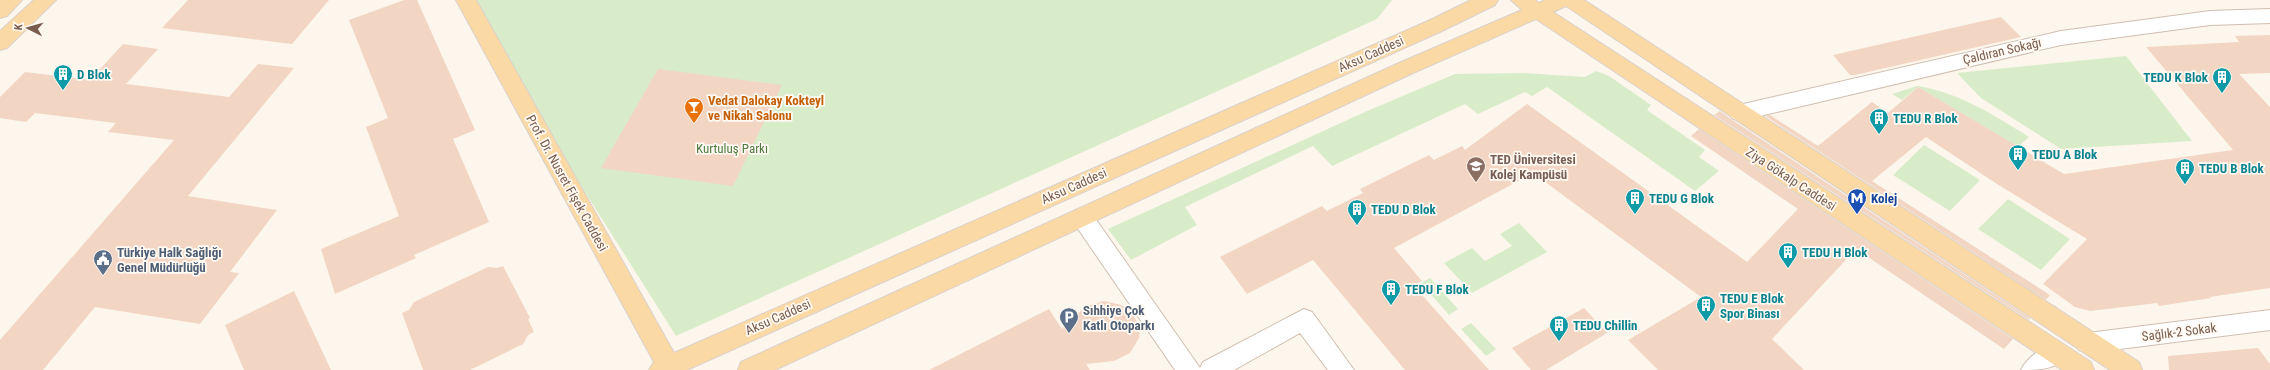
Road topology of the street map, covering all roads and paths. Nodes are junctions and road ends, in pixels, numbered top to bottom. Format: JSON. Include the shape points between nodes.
{"nodes":[{"id":1,"x":12,"y":0,"type":"edge"},
{"id":2,"x":46,"y":0,"type":"edge"},
{"id":3,"x":466,"y":0,"type":"edge"},
{"id":4,"x":1488,"y":0,"type":"edge"},
{"id":5,"x":1563,"y":0,"type":"edge"},
{"id":6,"x":1570,"y":0,"type":"edge"},
{"id":7,"x":1529,"y":6,"type":"edge"},
{"id":8,"x":2245,"y":8,"type":"edge"},
{"id":9,"x":0,"y":11,"type":"edge"},
{"id":10,"x":2270,"y":16,"type":"edge"},
{"id":11,"x":0,"y":43,"type":"edge"},
{"id":12,"x":1739,"y":113,"type":"junction"},
{"id":13,"x":1082,"y":217,"type":"junction"},
{"id":14,"x":2270,"y":320,"type":"edge"},
{"id":15,"x":2088,"y":343,"type":"junction"},
{"id":16,"x":2056,"y":353,"type":"junction"},
{"id":17,"x":665,"y":368,"type":"edge"},
{"id":18,"x":750,"y":370,"type":"edge"},
{"id":19,"x":1189,"y":370,"type":"edge"},
{"id":20,"x":1212,"y":370,"type":"edge"},
{"id":21,"x":1342,"y":370,"type":"edge"},
{"id":22,"x":2033,"y":370,"type":"edge"},
{"id":23,"x":2082,"y":370,"type":"edge"},
{"id":24,"x":2130,"y":370,"type":"edge"}],
"edges":[{"from":1,"to":9,"type":"main road"},
{"from":2,"to":11,"type":"main road"},
{"from":3,"to":17,"type":"main road","name":"Prof. Dr. Nusret Fişek Caddesi"},
{"from":4,"to":17,"type":"main road","name":"Aksu Caddesi","via":[[1435,26]]},
{"from":5,"to":7,"type":"main road","name":"Aksu Caddesi"},
{"from":6,"to":12,"type":"main road","name":"Ziya Gökalp Caddesi"},
{"from":7,"to":13,"type":"main road","name":"Aksu Caddesi","via":[[1406,68]]},
{"from":7,"to":16,"type":"main road","name":"Ziya Gökalp Caddesi"},
{"from":8,"to":10,"type":"street","name":"Çaldıran Sokağı"},
{"from":8,"to":12,"type":"street","name":"Çaldıran Sokağı","via":[[2210,18],[2061,38]]},
{"from":12,"to":15,"type":"main road","name":"Ziya Gökalp Caddesi"},
{"from":13,"to":18,"type":"main road","name":"Aksu Caddesi"},
{"from":13,"to":19,"type":"street"},
{"from":14,"to":15,"type":"street","name":"Sağlık-2 Sokak"},
{"from":15,"to":24,"type":"main road","name":"Ziya Gökalp Caddesi"},
{"from":16,"to":22,"type":"street"},
{"from":16,"to":23,"type":"main road","name":"Ziya Gökalp Caddesi"},
{"from":20,"to":21,"type":"street","via":[[1304,319]]}]}
